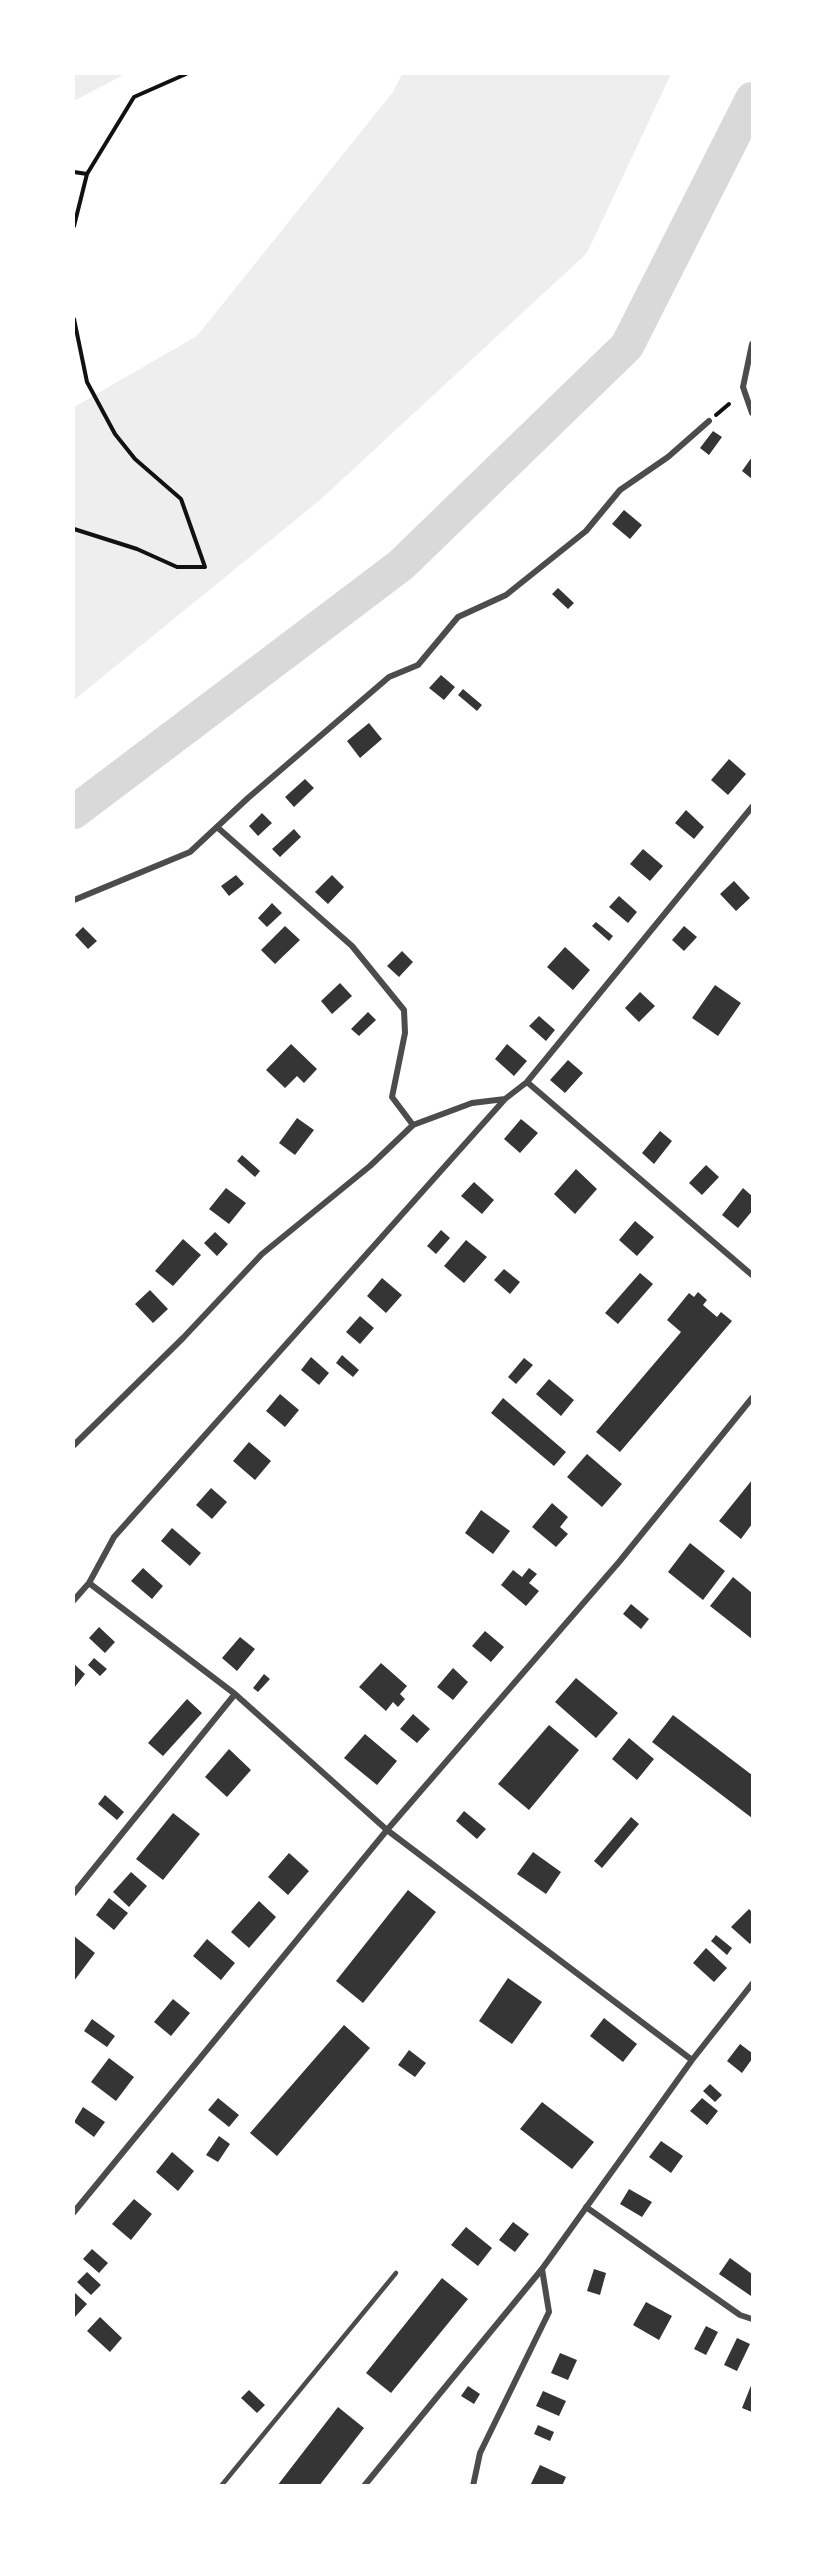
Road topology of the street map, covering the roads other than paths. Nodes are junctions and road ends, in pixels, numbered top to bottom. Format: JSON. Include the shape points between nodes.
{"nodes":[{"id":1,"x":753,"y":344,"type":"edge"},
{"id":2,"x":752,"y":413,"type":"edge"},
{"id":3,"x":710,"y":421,"type":"dead end"},
{"id":4,"x":753,"y":807,"type":"edge"},
{"id":5,"x":217,"y":827,"type":"junction"},
{"id":6,"x":74,"y":900,"type":"edge"},
{"id":7,"x":527,"y":1083,"type":"junction"},
{"id":8,"x":505,"y":1099,"type":"junction"},
{"id":9,"x":413,"y":1125,"type":"junction"},
{"id":10,"x":753,"y":1275,"type":"edge"},
{"id":11,"x":753,"y":1398,"type":"edge"},
{"id":12,"x":74,"y":1445,"type":"edge"},
{"id":13,"x":89,"y":1583,"type":"junction"},
{"id":14,"x":74,"y":1600,"type":"edge"},
{"id":15,"x":235,"y":1694,"type":"junction"},
{"id":16,"x":387,"y":1830,"type":"junction"},
{"id":17,"x":74,"y":1893,"type":"edge"},
{"id":18,"x":753,"y":1984,"type":"edge"},
{"id":19,"x":692,"y":2060,"type":"junction"},
{"id":20,"x":586,"y":2208,"type":"junction"},
{"id":21,"x":74,"y":2212,"type":"edge"},
{"id":22,"x":542,"y":2269,"type":"junction"},
{"id":23,"x":396,"y":2273,"type":"dead end"},
{"id":24,"x":753,"y":2319,"type":"edge"},
{"id":25,"x":221,"y":2486,"type":"edge"},
{"id":26,"x":364,"y":2486,"type":"edge"},
{"id":27,"x":473,"y":2486,"type":"edge"}],
"edges":[{"from":1,"to":2,"type":"street","via":[[743,387]]},
{"from":3,"to":5,"type":"street","via":[[668,457],[620,490],[586,531],[506,595],[458,617],[418,665],[389,677]]},
{"from":4,"to":7,"type":"street"},
{"from":5,"to":6,"type":"street","via":[[190,852]]},
{"from":5,"to":9,"type":"street","via":[[352,946],[404,1010],[405,1033],[392,1098]]},
{"from":7,"to":8,"type":"street"},
{"from":7,"to":10,"type":"street"},
{"from":8,"to":9,"type":"street","via":[[472,1102]]},
{"from":8,"to":13,"type":"street","via":[[114,1537]]},
{"from":9,"to":12,"type":"street","via":[[370,1166],[262,1254]]},
{"from":11,"to":16,"type":"street","via":[[619,1562]]},
{"from":13,"to":14,"type":"street"},
{"from":13,"to":15,"type":"street"},
{"from":15,"to":16,"type":"street"},
{"from":15,"to":17,"type":"street"},
{"from":16,"to":19,"type":"street"},
{"from":16,"to":21,"type":"street"},
{"from":18,"to":19,"type":"street"},
{"from":19,"to":20,"type":"street"},
{"from":20,"to":22,"type":"street"},
{"from":20,"to":24,"type":"street","via":[[740,2315]]},
{"from":22,"to":26,"type":"street"},
{"from":22,"to":27,"type":"street","via":[[549,2312],[480,2453]]},
{"from":23,"to":25,"type":"lane"}]}
